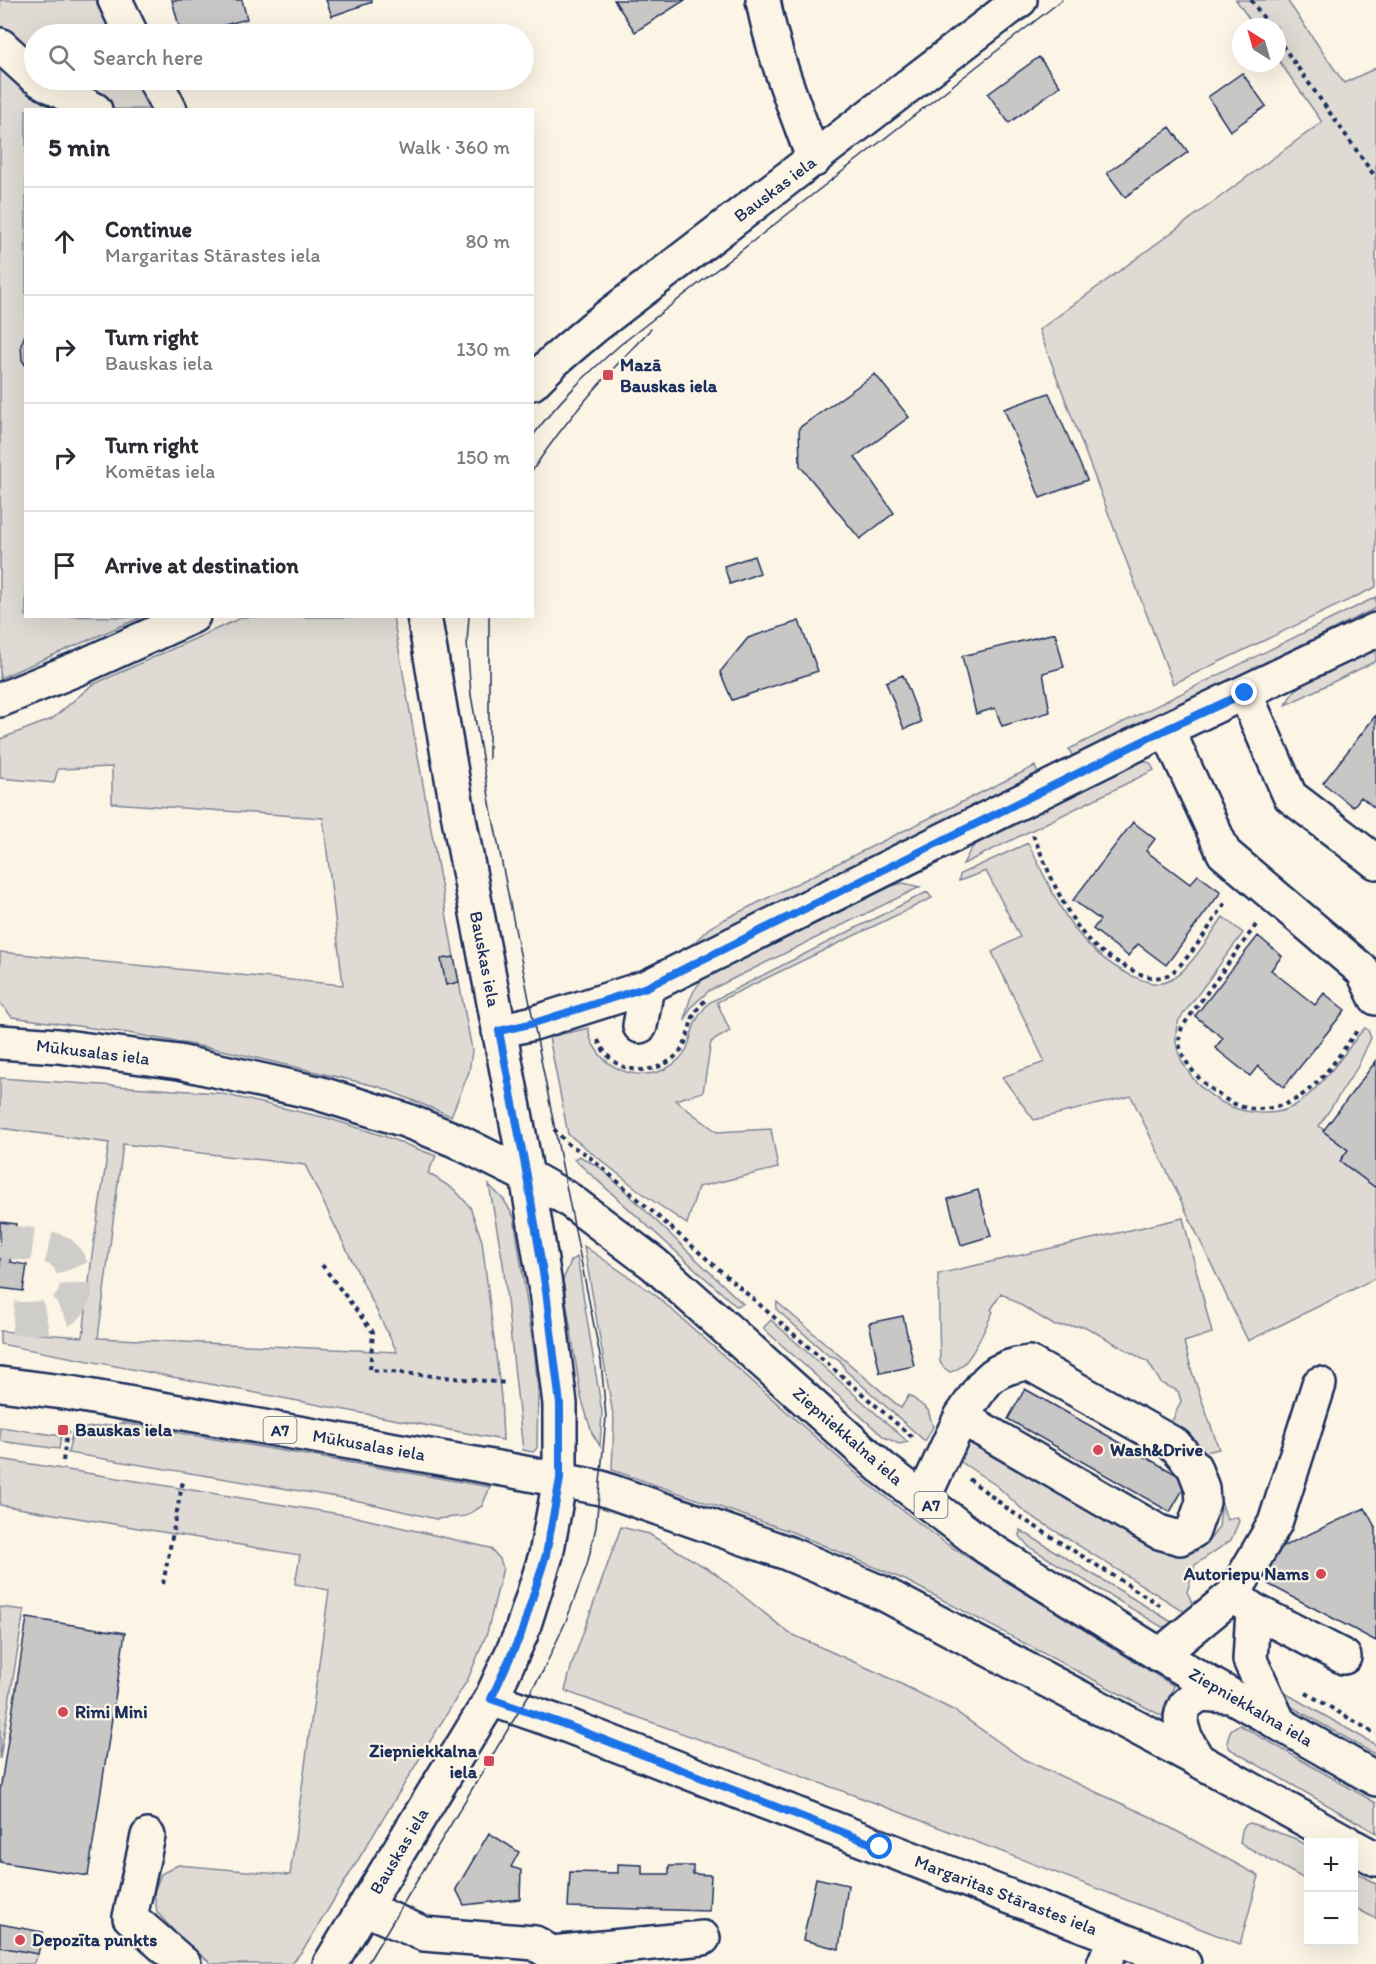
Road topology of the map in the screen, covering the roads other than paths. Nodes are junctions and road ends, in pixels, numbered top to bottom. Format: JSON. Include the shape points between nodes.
{"nodes":[{"id":1,"x":115,"y":0,"type":"edge"},
{"id":2,"x":763,"y":0,"type":"edge"},
{"id":3,"x":1020,"y":0,"type":"edge"},
{"id":4,"x":126,"y":24,"type":"edge"},
{"id":5,"x":0,"y":45,"type":"edge"},
{"id":6,"x":24,"y":67,"type":"edge"},
{"id":7,"x":58,"y":90,"type":"edge"},
{"id":8,"x":159,"y":90,"type":"edge"},
{"id":9,"x":91,"y":108,"type":"edge"},
{"id":10,"x":169,"y":108,"type":"edge"},
{"id":11,"x":814,"y":160,"type":"junction"},
{"id":12,"x":534,"y":381,"type":"edge"},
{"id":13,"x":189,"y":618,"type":"edge"},
{"id":14,"x":424,"y":618,"type":"edge"},
{"id":15,"x":1376,"y":630,"type":"edge"},
{"id":16,"x":1245,"y":693,"type":"junction"},
{"id":17,"x":0,"y":700,"type":"edge"},
{"id":18,"x":1167,"y":729,"type":"junction"},
{"id":19,"x":1376,"y":862,"type":"edge"},
{"id":20,"x":1370,"y":986,"type":"edge"},
{"id":21,"x":647,"y":987,"type":"junction"},
{"id":22,"x":640,"y":1026,"type":"dead end"},
{"id":23,"x":499,"y":1031,"type":"junction"},
{"id":24,"x":0,"y":1042,"type":"edge"},
{"id":25,"x":527,"y":1176,"type":"junction"},
{"id":26,"x":0,"y":1384,"type":"edge"},
{"id":27,"x":1319,"y":1384,"type":"dead end"},
{"id":28,"x":961,"y":1417,"type":"junction"},
{"id":29,"x":560,"y":1479,"type":"junction"},
{"id":30,"x":923,"y":1499,"type":"junction"},
{"id":31,"x":1243,"y":1603,"type":"junction"},
{"id":32,"x":1160,"y":1655,"type":"junction"},
{"id":33,"x":1344,"y":1657,"type":"dead end"},
{"id":34,"x":1230,"y":1695,"type":"junction"},
{"id":35,"x":491,"y":1699,"type":"junction"},
{"id":36,"x":1279,"y":1723,"type":"junction"},
{"id":37,"x":1198,"y":1760,"type":"junction"},
{"id":38,"x":1376,"y":1779,"type":"edge"},
{"id":39,"x":148,"y":1836,"type":"dead end"},
{"id":40,"x":1339,"y":1838,"type":"edge"},
{"id":41,"x":1358,"y":1850,"type":"edge"},
{"id":42,"x":1376,"y":1859,"type":"edge"},
{"id":43,"x":364,"y":1908,"type":"junction"},
{"id":44,"x":702,"y":1938,"type":"dead end"},
{"id":45,"x":1109,"y":1951,"type":"edge"},
{"id":46,"x":560,"y":1958,"type":"edge"},
{"id":47,"x":184,"y":1964,"type":"edge"},
{"id":48,"x":330,"y":1964,"type":"edge"},
{"id":49,"x":1184,"y":1964,"type":"edge"}],
"edges":[{"from":1,"to":4,"type":"main road"},
{"from":2,"to":11,"type":"main road","via":[[766,20]]},
{"from":3,"to":11,"type":"main road","name":"Bauskas iela"},
{"from":5,"to":6,"type":"main road"},
{"from":7,"to":9,"type":"main road"},
{"from":8,"to":10,"type":"main road"},
{"from":11,"to":12,"type":"main road","name":"Bauskas iela","via":[[594,327]]},
{"from":13,"to":17,"type":"main road"},
{"from":14,"to":23,"type":"main road","name":"Bauskas iela"},
{"from":15,"to":16,"type":"main road"},
{"from":16,"to":18,"type":"main road"},
{"from":16,"to":19,"type":"main road","via":[[1290,796]]},
{"from":18,"to":20,"type":"main road","via":[[1224,853]]},
{"from":18,"to":21,"type":"main road"},
{"from":21,"to":22,"type":"main road"},
{"from":21,"to":23,"type":"main road"},
{"from":23,"to":25,"type":"main road","name":"Bauskas iela"},
{"from":24,"to":25,"type":"main road","name":"Mūkusalas iela","number":"A7","via":[[179,1062],[318,1093],[456,1140]]},
{"from":25,"to":29,"type":"main road","name":"Bauskas iela","via":[[560,1404]]},
{"from":25,"to":30,"type":"main road","name":"Ziepniekkalna iela","number":"A7","via":[[568,1199],[654,1264],[881,1467]]},
{"from":26,"to":29,"type":"main road","name":"Mūkusalas iela","number":"A7"},
{"from":27,"to":31,"type":"main road","via":[[1275,1523]]},
{"from":28,"to":28,"type":"main road","via":[[1159,1532],[1180,1538],[1193,1531],[1203,1503],[1202,1488],[1194,1467],[1175,1445],[1029,1363],[1009,1366],[990,1376]]},
{"from":28,"to":30,"type":"main road"},
{"from":29,"to":35,"type":"main road","name":"Bauskas iela","via":[[546,1555],[521,1634]]},
{"from":29,"to":37,"type":"main road","number":"A7","via":[[601,1488],[765,1546],[884,1594]]},
{"from":30,"to":32,"type":"main road","name":"Ziepniekkalna iela","number":"A7","via":[[986,1546]]},
{"from":31,"to":32,"type":"main road","via":[[1195,1627]]},
{"from":31,"to":33,"type":"main road"},
{"from":31,"to":36,"type":"main road","via":[[1250,1660]]},
{"from":32,"to":34,"type":"main road","name":"Ziepniekkalna iela","number":"A7"},
{"from":34,"to":36,"type":"main road","name":"Ziepniekkalna iela","number":"A7"},
{"from":34,"to":37,"type":"main road","via":[[1200,1694],[1185,1706],[1183,1734]]},
{"from":35,"to":43,"type":"main road","name":"Bauskas iela"},
{"from":35,"to":45,"type":"main road","name":"Margaritas Stārastes iela","via":[[566,1725]]},
{"from":36,"to":38,"type":"main road","name":"Ziepniekkalna iela","number":"A7"},
{"from":37,"to":40,"type":"main road","number":"A7"},
{"from":39,"to":47,"type":"main road","via":[[130,1917]]},
{"from":41,"to":42,"type":"main road"},
{"from":43,"to":46,"type":"main road","via":[[424,1935],[535,1943]]},
{"from":43,"to":48,"type":"main road","name":"Bauskas iela"},
{"from":44,"to":46,"type":"main road"},
{"from":45,"to":49,"type":"main road","name":"Margaritas Stārastes iela"}]}
